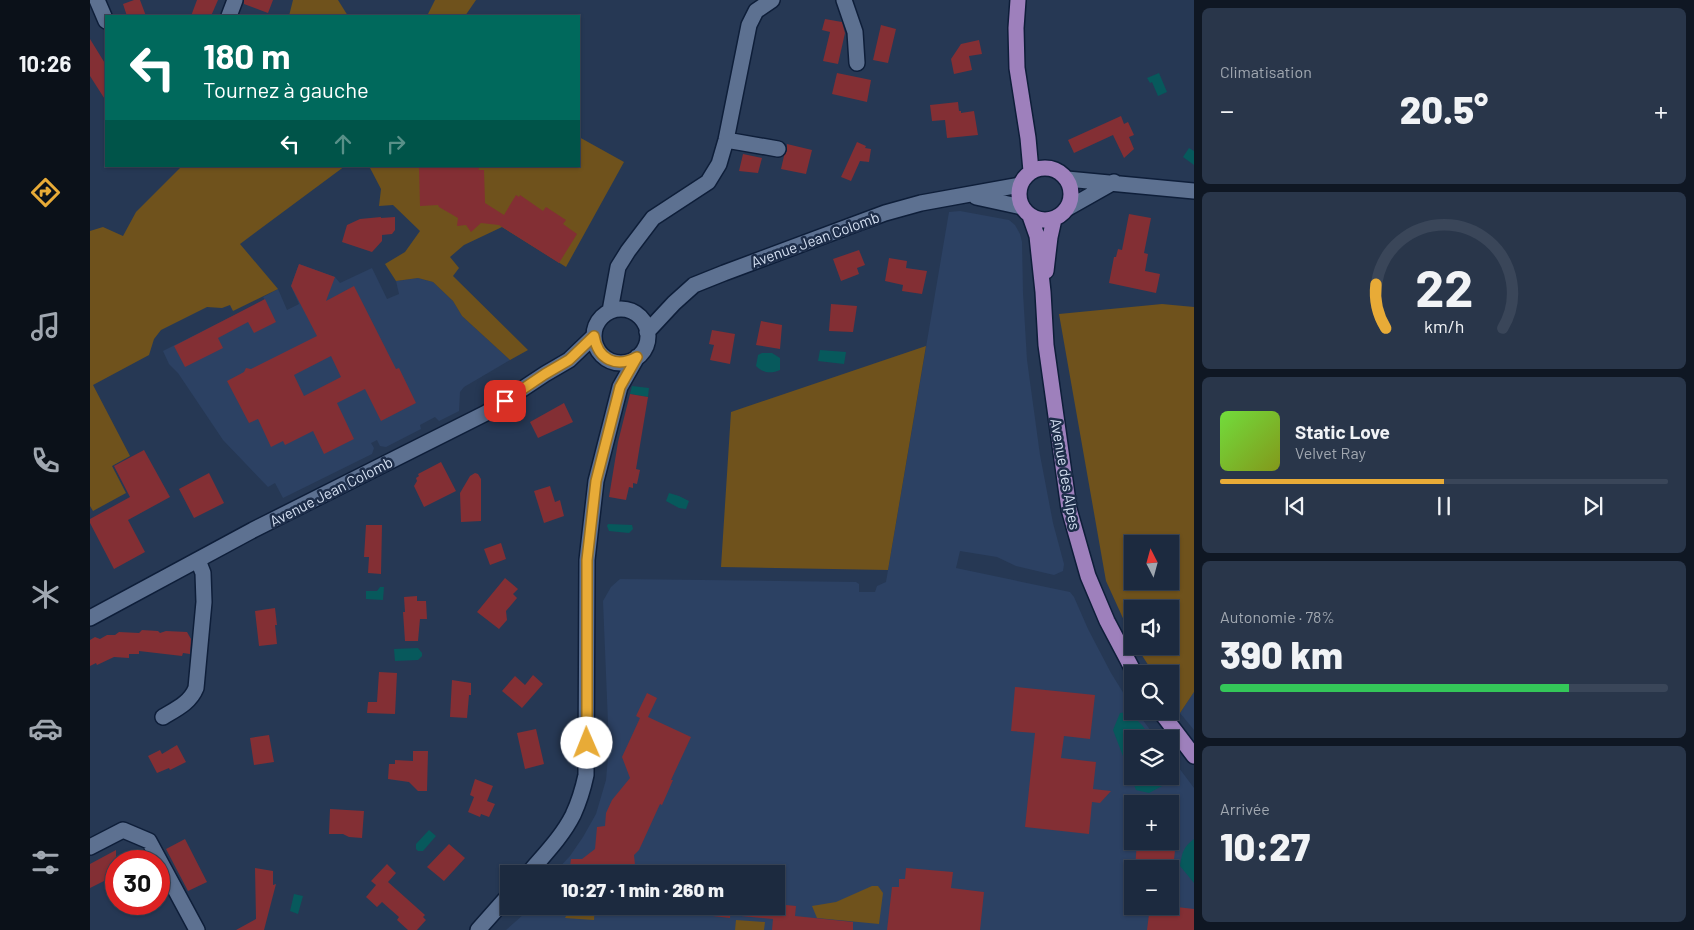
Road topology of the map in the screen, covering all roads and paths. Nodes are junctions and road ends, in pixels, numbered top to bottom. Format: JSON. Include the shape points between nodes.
{"nodes":[{"id":1,"x":97,"y":0,"type":"edge"},
{"id":2,"x":235,"y":0,"type":"edge"},
{"id":3,"x":772,"y":0,"type":"edge"},
{"id":4,"x":844,"y":0,"type":"edge"},
{"id":5,"x":1018,"y":0,"type":"edge"},
{"id":6,"x":229,"y":15,"type":"edge"},
{"id":7,"x":105,"y":19,"type":"edge"},
{"id":8,"x":857,"y":63,"type":"dead end"},
{"id":9,"x":1028,"y":138,"type":"junction"},
{"id":10,"x":726,"y":140,"type":"junction"},
{"id":11,"x":778,"y":149,"type":"dead end"},
{"id":12,"x":1046,"y":167,"type":"junction"},
{"id":13,"x":1031,"y":171,"type":"junction"},
{"id":14,"x":1067,"y":179,"type":"junction"},
{"id":15,"x":1114,"y":182,"type":"junction"},
{"id":16,"x":1020,"y":185,"type":"junction"},
{"id":17,"x":1194,"y":191,"type":"edge"},
{"id":18,"x":965,"y":196,"type":"junction"},
{"id":19,"x":1068,"y":208,"type":"junction"},
{"id":20,"x":1026,"y":211,"type":"junction"},
{"id":21,"x":1054,"y":218,"type":"junction"},
{"id":22,"x":615,"y":283,"type":"junction"},
{"id":23,"x":1043,"y":292,"type":"junction"},
{"id":24,"x":674,"y":303,"type":"junction"},
{"id":25,"x":610,"y":311,"type":"junction"},
{"id":26,"x":635,"y":313,"type":"junction"},
{"id":27,"x":648,"y":332,"type":"junction"},
{"id":28,"x":594,"y":336,"type":"junction"},
{"id":29,"x":637,"y":357,"type":"junction"},
{"id":30,"x":609,"y":359,"type":"junction"},
{"id":31,"x":569,"y":360,"type":"junction"},
{"id":32,"x":620,"y":387,"type":"junction"},
{"id":33,"x":198,"y":560,"type":"junction"},
{"id":34,"x":90,"y":618,"type":"edge"},
{"id":35,"x":1130,"y":665,"type":"edge"},
{"id":36,"x":163,"y":716,"type":"dead end"},
{"id":37,"x":1167,"y":720,"type":"edge"},
{"id":38,"x":1194,"y":756,"type":"edge"},
{"id":39,"x":90,"y":847,"type":"edge"},
{"id":40,"x":536,"y":865,"type":"edge"},
{"id":41,"x":500,"y":905,"type":"edge"},
{"id":42,"x":197,"y":930,"type":"edge"},
{"id":43,"x":478,"y":930,"type":"edge"}],
"edges":[{"from":1,"to":7,"type":"street"},
{"from":2,"to":6,"type":"street"},
{"from":3,"to":10,"type":"street","via":[[756,11],[749,25]]},
{"from":4,"to":8,"type":"street","via":[[855,32]]},
{"from":5,"to":9,"type":"main road","via":[[1017,68]]},
{"from":9,"to":12,"type":"main road"},
{"from":9,"to":13,"type":"main road"},
{"from":10,"to":11,"type":"street"},
{"from":10,"to":22,"type":"street","via":[[719,164],[708,182],[653,218],[618,267]]},
{"from":12,"to":13,"type":"main road"},
{"from":12,"to":14,"type":"main road","via":[[1062,173]]},
{"from":13,"to":16,"type":"main road"},
{"from":14,"to":15,"type":"street"},
{"from":14,"to":19,"type":"main road","via":[[1072,193]]},
{"from":15,"to":17,"type":"street"},
{"from":15,"to":19,"type":"street"},
{"from":16,"to":18,"type":"street","name":"Avenue Jean Colomb"},
{"from":16,"to":20,"type":"main road","via":[[1019,200]]},
{"from":18,"to":20,"type":"street","name":"Avenue Jean Colomb"},
{"from":18,"to":24,"type":"street","name":"Avenue Jean Colomb","via":[[885,213],[724,272],[694,285]]},
{"from":19,"to":21,"type":"main road"},
{"from":20,"to":21,"type":"main road","via":[[1038,219]]},
{"from":20,"to":23,"type":"main road","name":"Avenue des Alpes","via":[[1037,236]]},
{"from":21,"to":23,"type":"main road","name":"Avenue des Alpes"},
{"from":22,"to":25,"type":"street"},
{"from":22,"to":26,"type":"street"},
{"from":23,"to":35,"type":"main road","name":"Avenue des Alpes","via":[[1046,346],[1069,509],[1088,576]]},
{"from":24,"to":26,"type":"street","name":"Avenue Jean Colomb"},
{"from":24,"to":27,"type":"street","name":"Avenue Jean Colomb"},
{"from":25,"to":26,"type":"street"},
{"from":25,"to":28,"type":"street","via":[[598,321]]},
{"from":26,"to":27,"type":"street"},
{"from":27,"to":29,"type":"street","via":[[647,342]]},
{"from":28,"to":30,"type":"street","via":[[599,352]]},
{"from":28,"to":31,"type":"street","name":"Avenue Jean Colomb"},
{"from":29,"to":30,"type":"street","via":[[620,362]]},
{"from":29,"to":32,"type":"street"},
{"from":30,"to":31,"type":"street","name":"Avenue Jean Colomb"},
{"from":30,"to":32,"type":"street"},
{"from":31,"to":33,"type":"street","name":"Avenue Jean Colomb","via":[[486,412]]},
{"from":32,"to":40,"type":"street","via":[[596,481],[587,560],[586,775],[572,817]]},
{"from":33,"to":34,"type":"street","name":"Avenue Jean Colomb"},
{"from":33,"to":36,"type":"street","via":[[203,573],[204,602],[196,688],[193,697]]},
{"from":37,"to":38,"type":"main road"},
{"from":39,"to":42,"type":"street","via":[[123,830],[149,841]]},
{"from":41,"to":43,"type":"street"}]}
